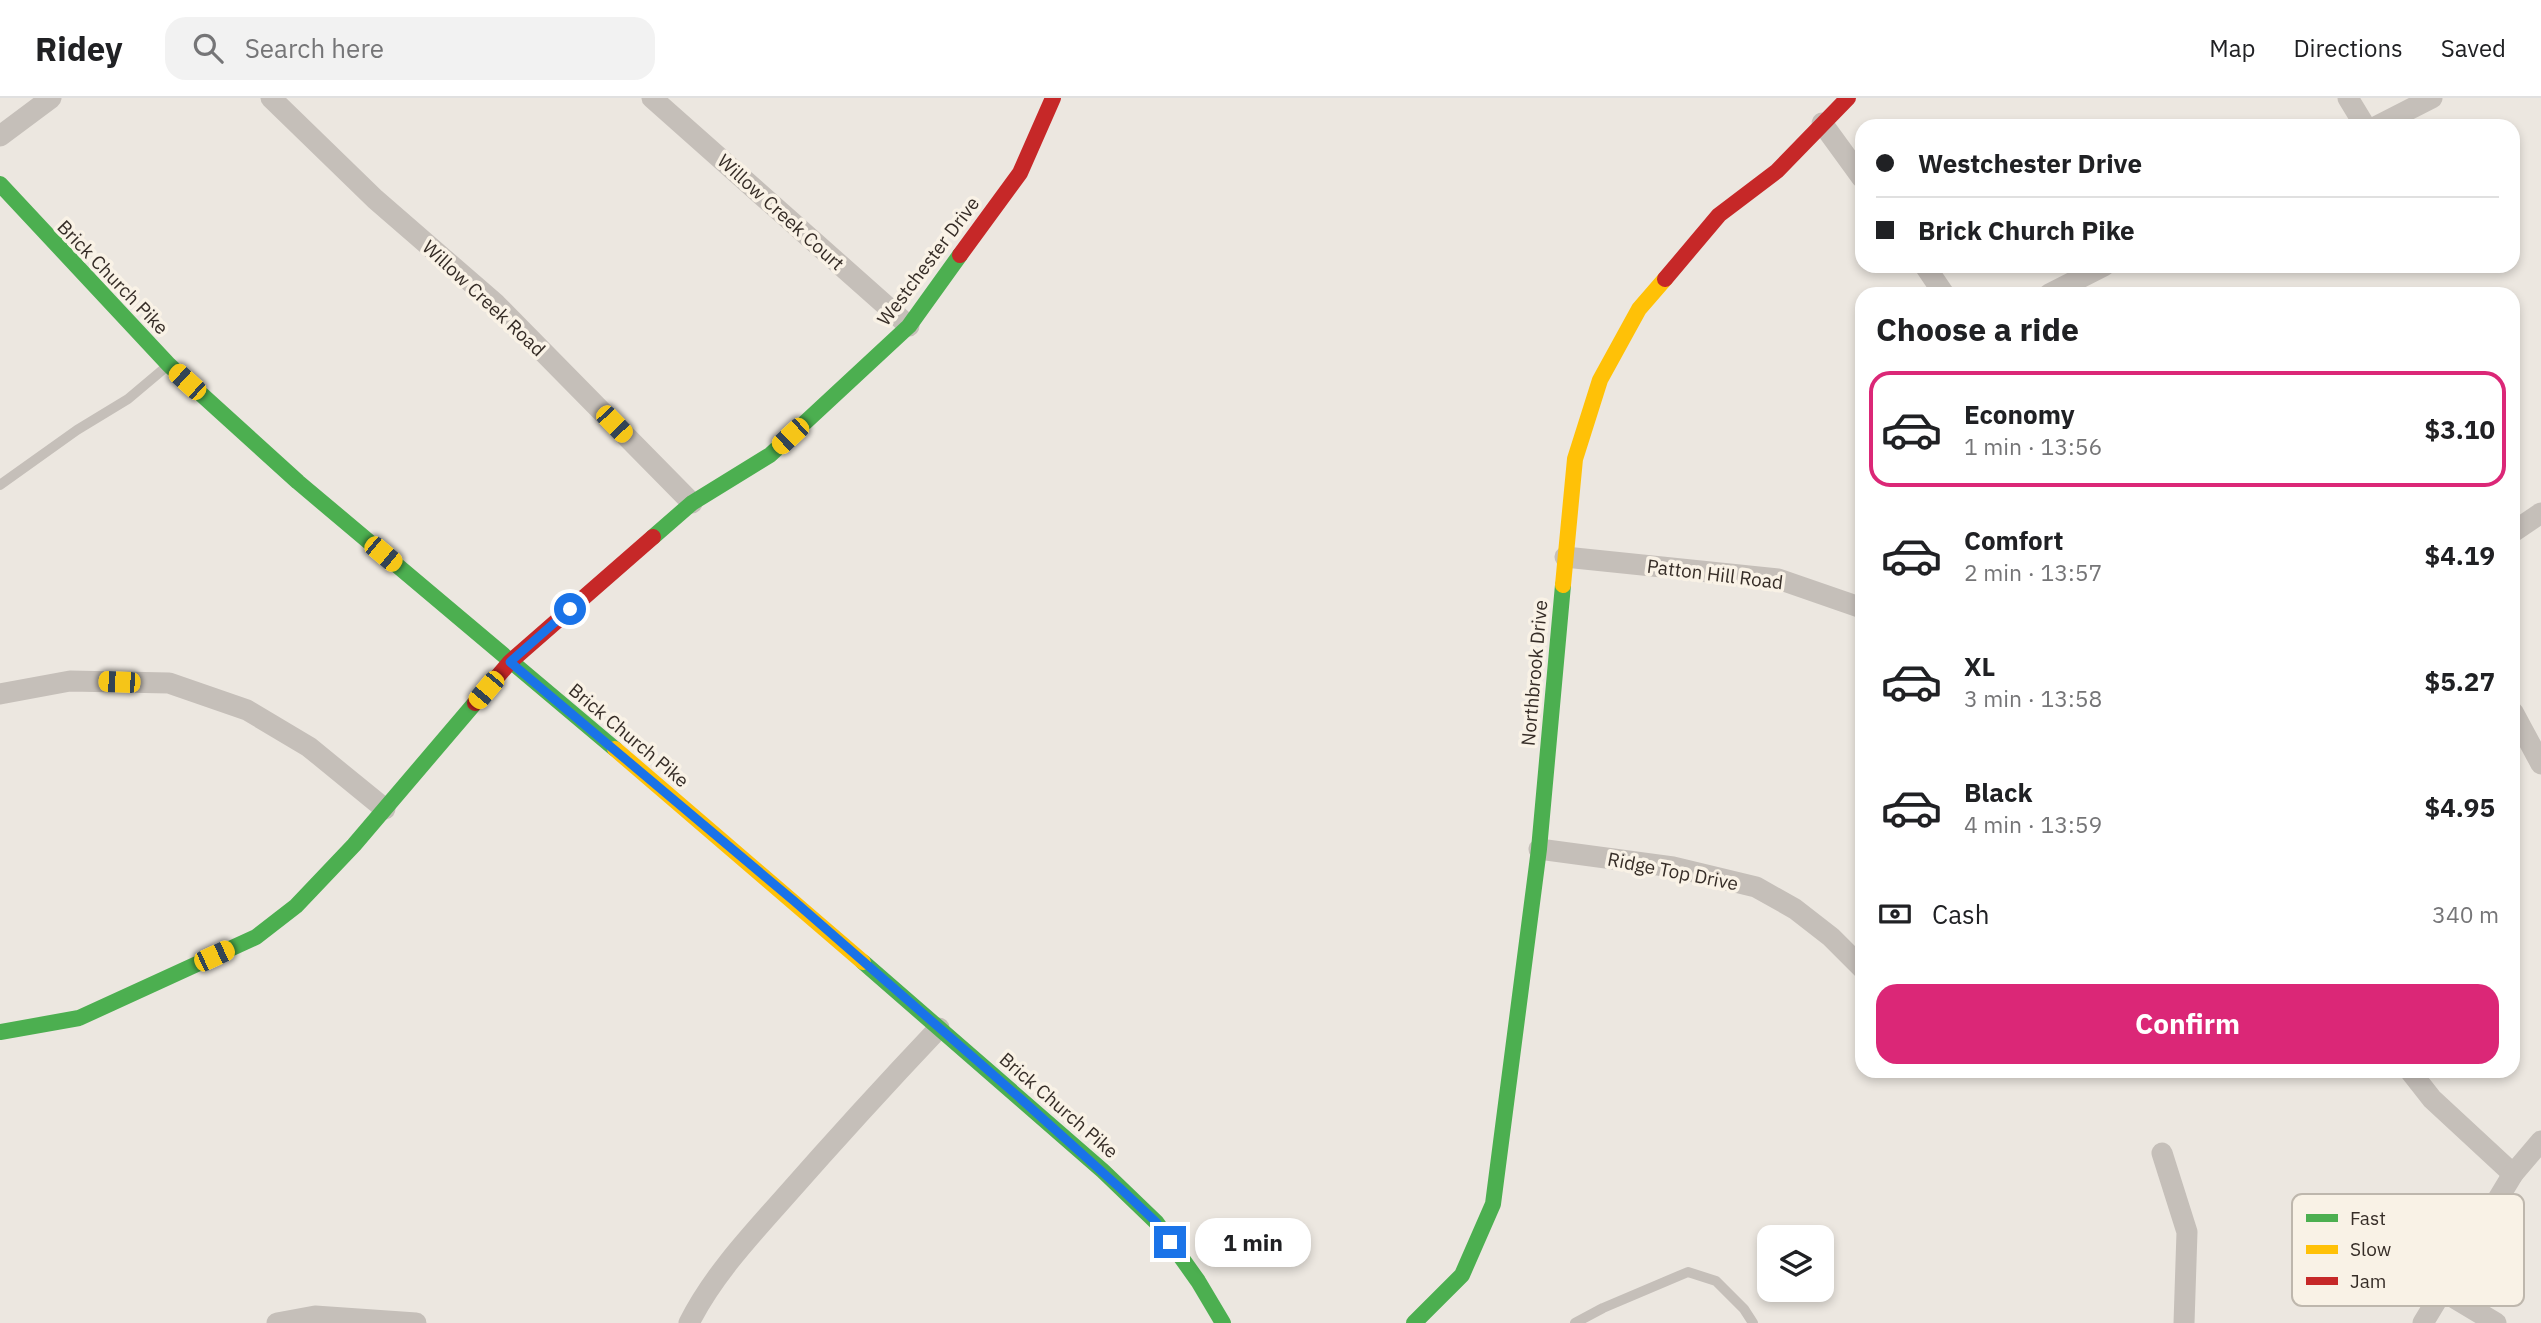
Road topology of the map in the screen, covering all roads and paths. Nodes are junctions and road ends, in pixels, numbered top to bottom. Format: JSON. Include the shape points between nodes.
{"nodes":[{"id":1,"x":51,"y":98,"type":"edge"},
{"id":2,"x":271,"y":98,"type":"edge"},
{"id":3,"x":652,"y":98,"type":"edge"},
{"id":4,"x":1053,"y":98,"type":"edge"},
{"id":5,"x":1847,"y":98,"type":"edge"},
{"id":6,"x":2348,"y":98,"type":"edge"},
{"id":7,"x":2432,"y":98,"type":"edge"},
{"id":8,"x":2361,"y":119,"type":"edge"},
{"id":9,"x":2390,"y":119,"type":"edge"},
{"id":10,"x":1822,"y":123,"type":"junction"},
{"id":11,"x":0,"y":136,"type":"edge"},
{"id":12,"x":1855,"y":168,"type":"edge"},
{"id":13,"x":0,"y":184,"type":"edge"},
{"id":14,"x":2090,"y":273,"type":"edge"},
{"id":15,"x":2063,"y":287,"type":"edge"},
{"id":16,"x":909,"y":326,"type":"junction"},
{"id":17,"x":169,"y":365,"type":"junction"},
{"id":18,"x":0,"y":485,"type":"edge"},
{"id":19,"x":692,"y":503,"type":"junction"},
{"id":20,"x":2541,"y":513,"type":"edge"},
{"id":21,"x":2520,"y":529,"type":"edge"},
{"id":22,"x":1565,"y":557,"type":"junction"},
{"id":23,"x":1855,"y":606,"type":"edge"},
{"id":24,"x":510,"y":662,"type":"junction"},
{"id":25,"x":0,"y":694,"type":"edge"},
{"id":26,"x":2520,"y":725,"type":"edge"},
{"id":27,"x":2541,"y":764,"type":"edge"},
{"id":28,"x":385,"y":809,"type":"junction"},
{"id":29,"x":1539,"y":849,"type":"junction"},
{"id":30,"x":1855,"y":961,"type":"edge"},
{"id":31,"x":939,"y":1028,"type":"junction"},
{"id":32,"x":0,"y":1031,"type":"edge"},
{"id":33,"x":2415,"y":1078,"type":"edge"},
{"id":34,"x":2541,"y":1141,"type":"edge"},
{"id":35,"x":2162,"y":1153,"type":"dead end"},
{"id":36,"x":2513,"y":1174,"type":"junction"},
{"id":37,"x":2501,"y":1194,"type":"edge"},
{"id":38,"x":2432,"y":1306,"type":"edge"},
{"id":39,"x":2468,"y":1306,"type":"edge"},
{"id":40,"x":277,"y":1323,"type":"edge"},
{"id":41,"x":416,"y":1323,"type":"edge"},
{"id":42,"x":689,"y":1323,"type":"edge"},
{"id":43,"x":1223,"y":1323,"type":"edge"},
{"id":44,"x":1414,"y":1323,"type":"edge"},
{"id":45,"x":1575,"y":1323,"type":"edge"},
{"id":46,"x":1753,"y":1323,"type":"edge"},
{"id":47,"x":2184,"y":1323,"type":"edge"},
{"id":48,"x":2423,"y":1323,"type":"edge"},
{"id":49,"x":2496,"y":1323,"type":"edge"}],
"edges":[{"from":1,"to":11,"type":"street"},
{"from":2,"to":19,"type":"street","name":"Willow Creek Road","via":[[375,199],[496,304]]},
{"from":3,"to":16,"type":"street","name":"Willow Creek Court"},
{"from":4,"to":16,"type":"street","name":"Westchester Drive","via":[[1020,173]]},
{"from":5,"to":10,"type":"street","name":"Northbrook Drive"},
{"from":6,"to":8,"type":"street"},
{"from":7,"to":9,"type":"street"},
{"from":10,"to":12,"type":"street"},
{"from":10,"to":22,"type":"street","name":"Northbrook Drive","via":[[1777,171],[1719,215],[1639,309],[1600,380],[1575,459]]},
{"from":13,"to":17,"type":"street","name":"Brick Church Pike"},
{"from":14,"to":15,"type":"street"},
{"from":16,"to":19,"type":"street","name":"Westchester Drive","via":[[770,455]]},
{"from":17,"to":18,"type":"lane","via":[[128,399]]},
{"from":17,"to":24,"type":"street","name":"Brick Church Pike","via":[[298,482]]},
{"from":19,"to":24,"type":"street","name":"Westchester Drive"},
{"from":20,"to":21,"type":"street"},
{"from":22,"to":23,"type":"street","name":"Patton Hill Road","via":[[1778,579]]},
{"from":22,"to":29,"type":"street","name":"Northbrook Drive"},
{"from":24,"to":28,"type":"street","name":"Westchester Drive"},
{"from":24,"to":31,"type":"street","name":"Brick Church Pike"},
{"from":25,"to":28,"type":"street","via":[[70,681],[169,683],[247,710],[309,747]]},
{"from":26,"to":27,"type":"street"},
{"from":28,"to":32,"type":"street","name":"Westchester Drive","via":[[296,906],[256,937],[79,1018]]},
{"from":29,"to":30,"type":"street","name":"Ridge Top Drive","via":[[1673,867],[1756,887],[1796,909]]},
{"from":29,"to":44,"type":"street","name":"Northbrook Drive","via":[[1493,1204],[1462,1275]]},
{"from":31,"to":42,"type":"street","via":[[751,1236],[698,1304]]},
{"from":31,"to":43,"type":"street","name":"Brick Church Pike","via":[[1156,1222]]},
{"from":33,"to":36,"type":"street","via":[[2432,1100]]},
{"from":34,"to":36,"type":"street"},
{"from":35,"to":47,"type":"street","via":[[2187,1232]]},
{"from":36,"to":37,"type":"street"},
{"from":38,"to":48,"type":"street"},
{"from":39,"to":49,"type":"street"},
{"from":40,"to":41,"type":"street","via":[[315,1316]]},
{"from":45,"to":46,"type":"lane","via":[[1688,1272],[1716,1281]]}]}
